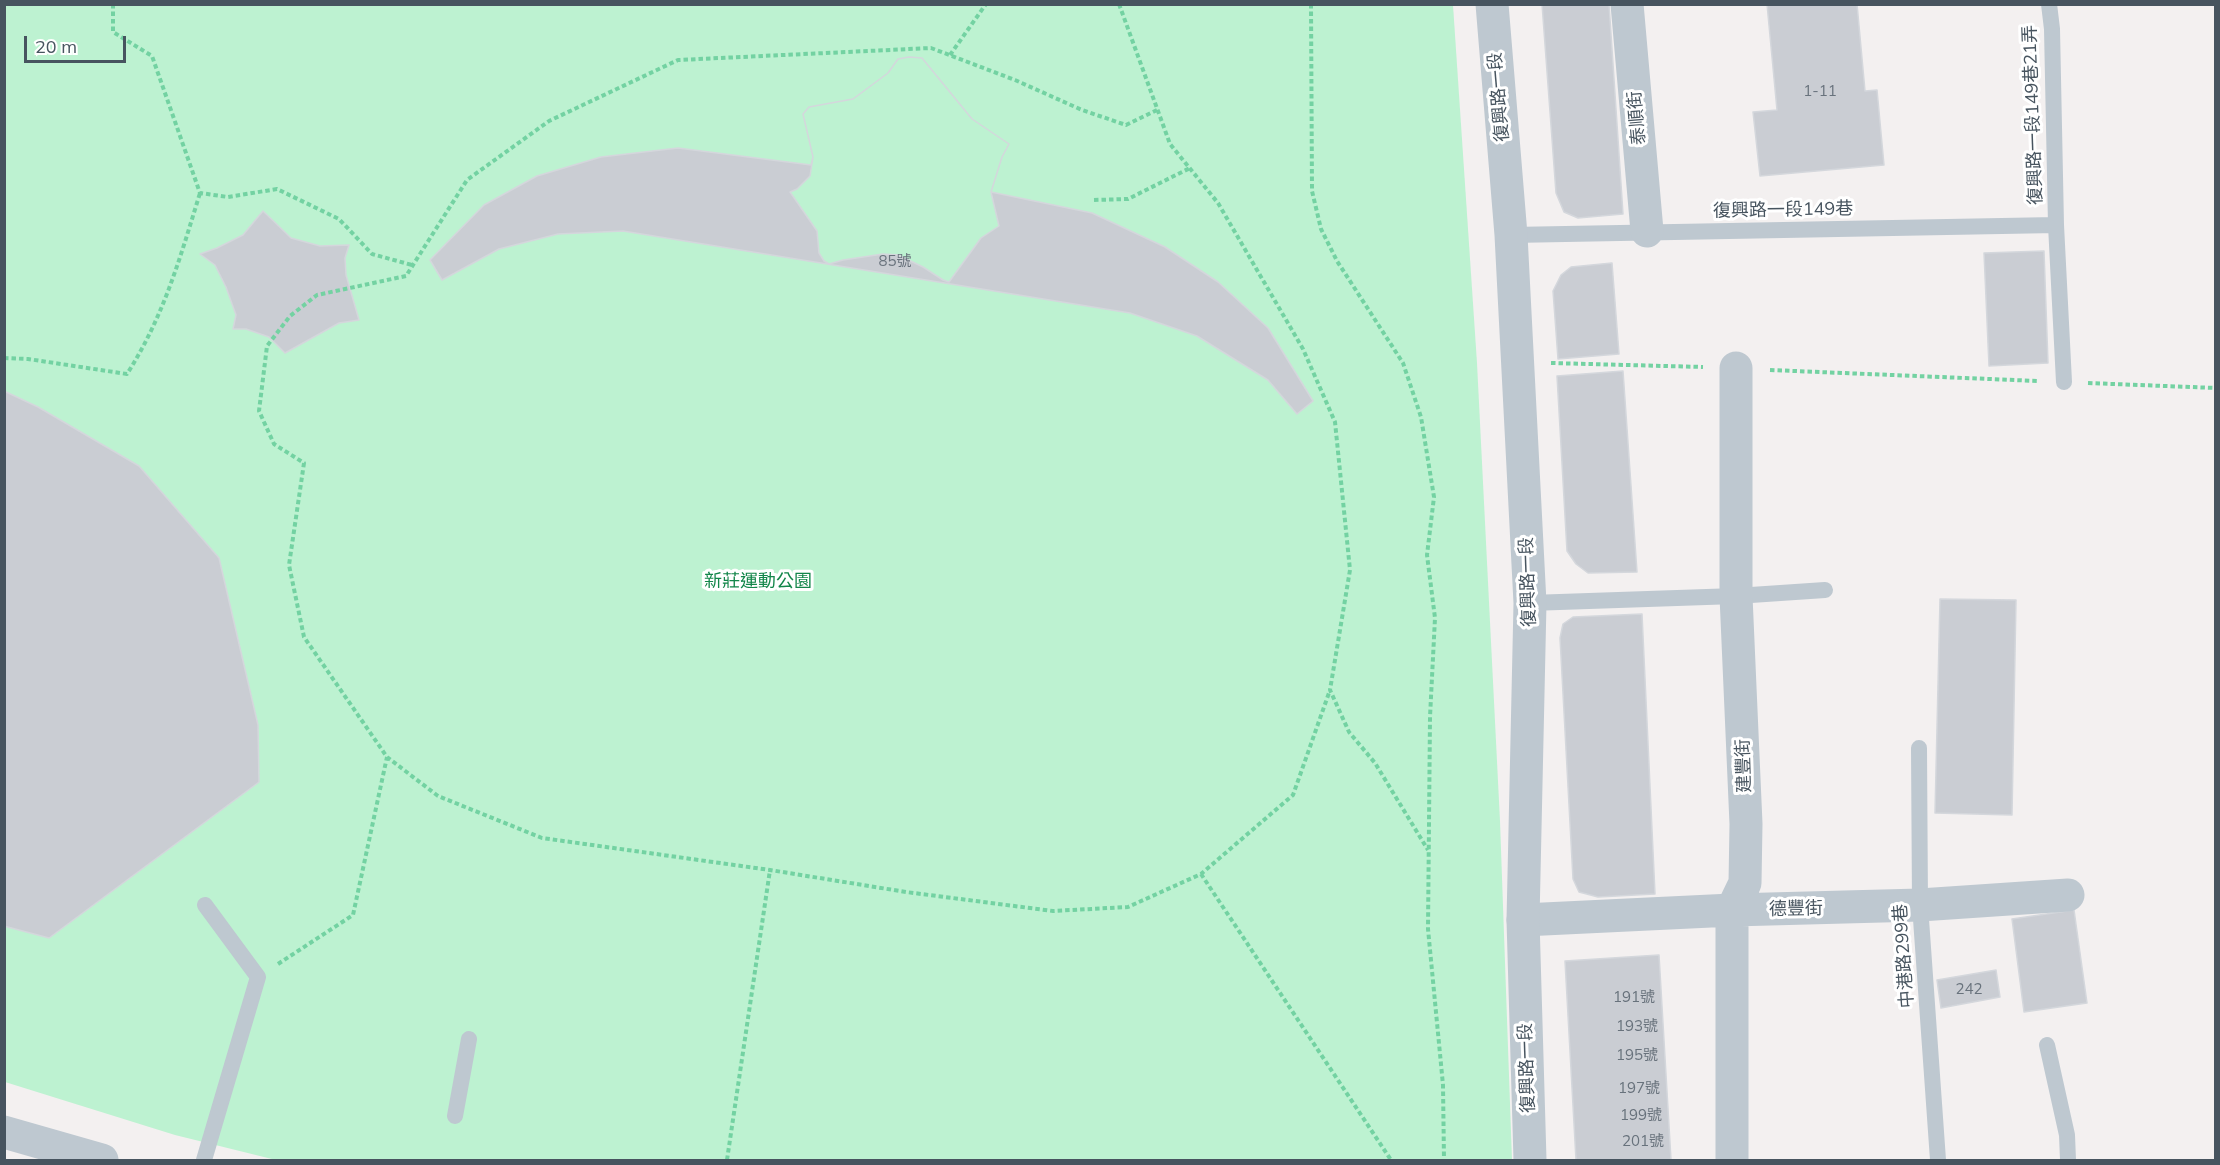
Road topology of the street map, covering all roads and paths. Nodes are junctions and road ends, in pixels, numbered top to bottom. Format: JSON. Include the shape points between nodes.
{"nodes":[{"id":1,"x":113,"y":4,"type":"edge"},
{"id":2,"x":986,"y":4,"type":"edge"},
{"id":3,"x":1119,"y":4,"type":"edge"},
{"id":4,"x":1311,"y":4,"type":"edge"},
{"id":5,"x":1492,"y":4,"type":"edge"},
{"id":6,"x":1627,"y":4,"type":"edge"},
{"id":7,"x":2049,"y":4,"type":"edge"},
{"id":8,"x":950,"y":55,"type":"junction"},
{"id":9,"x":1157,"y":110,"type":"junction"},
{"id":10,"x":1190,"y":168,"type":"junction"},
{"id":11,"x":200,"y":193,"type":"junction"},
{"id":12,"x":1094,"y":200,"type":"dead end"},
{"id":13,"x":2056,"y":225,"type":"junction"},
{"id":14,"x":1647,"y":231,"type":"junction"},
{"id":15,"x":1511,"y":235,"type":"junction"},
{"id":16,"x":412,"y":265,"type":"junction"},
{"id":17,"x":4,"y":358,"type":"edge"},
{"id":18,"x":1517,"y":362,"type":"junction"},
{"id":19,"x":1736,"y":368,"type":"junction"},
{"id":20,"x":2064,"y":382,"type":"junction"},
{"id":21,"x":2216,"y":388,"type":"edge"},
{"id":22,"x":1825,"y":590,"type":"dead end"},
{"id":23,"x":1736,"y":596,"type":"junction"},
{"id":24,"x":1530,"y":603,"type":"junction"},
{"id":25,"x":1330,"y":690,"type":"junction"},
{"id":26,"x":1919,"y":748,"type":"dead end"},
{"id":27,"x":387,"y":757,"type":"junction"},
{"id":28,"x":1429,"y":851,"type":"junction"},
{"id":29,"x":770,"y":870,"type":"junction"},
{"id":30,"x":1201,"y":874,"type":"junction"},
{"id":31,"x":2068,"y":895,"type":"dead end"},
{"id":32,"x":205,"y":904,"type":"dead end"},
{"id":33,"x":1920,"y":905,"type":"junction"},
{"id":34,"x":1732,"y":910,"type":"junction"},
{"id":35,"x":1523,"y":920,"type":"junction"},
{"id":36,"x":258,"y":977,"type":"junction"},
{"id":37,"x":469,"y":1039,"type":"dead end"},
{"id":38,"x":2048,"y":1045,"type":"dead end"},
{"id":39,"x":455,"y":1116,"type":"dead end"},
{"id":40,"x":4,"y":1132,"type":"edge"},
{"id":41,"x":100,"y":1160,"type":"edge"},
{"id":42,"x":204,"y":1161,"type":"edge"},
{"id":43,"x":727,"y":1161,"type":"edge"},
{"id":44,"x":1391,"y":1161,"type":"edge"},
{"id":45,"x":1444,"y":1161,"type":"edge"},
{"id":46,"x":1530,"y":1161,"type":"edge"},
{"id":47,"x":1732,"y":1161,"type":"edge"},
{"id":48,"x":1938,"y":1161,"type":"edge"},
{"id":49,"x":2068,"y":1161,"type":"edge"}],
"edges":[{"from":1,"to":11,"type":"path","via":[[113,32],[152,56]]},
{"from":2,"to":8,"type":"path"},
{"from":3,"to":9,"type":"path"},
{"from":4,"to":28,"type":"path","via":[[1312,191],[1321,229],[1337,261],[1403,363],[1421,417],[1434,496],[1427,555],[1435,618]]},
{"from":5,"to":15,"type":"street","name":"復興路一段"},
{"from":6,"to":14,"type":"street","name":"泰順街"},
{"from":7,"to":13,"type":"lane","name":"復興路一段149巷21弄"},
{"from":8,"to":9,"type":"path","via":[[1126,125]]},
{"from":8,"to":16,"type":"path","via":[[931,48],[678,60],[549,120],[467,180]]},
{"from":9,"to":10,"type":"path","via":[[1170,144]]},
{"from":10,"to":12,"type":"path","via":[[1128,199]]},
{"from":10,"to":25,"type":"path","via":[[1218,203],[1298,339],[1335,422],[1350,570]]},
{"from":11,"to":16,"type":"path","via":[[228,197],[277,189],[339,219],[372,254]]},
{"from":11,"to":17,"type":"path","via":[[169,292],[127,374]]},
{"from":13,"to":14,"type":"lane","name":"復興路一段149巷"},
{"from":13,"to":20,"type":"lane","name":"復興路一段149巷21弄"},
{"from":14,"to":15,"type":"lane","name":"復興路一段149巷"},
{"from":15,"to":18,"type":"street","name":"復興路一段"},
{"from":16,"to":27,"type":"path","via":[[406,276],[317,295],[290,316],[267,346],[259,411],[274,444],[304,463],[289,564],[304,638]]},
{"from":18,"to":19,"type":"path"},
{"from":18,"to":24,"type":"street","name":"復興路一段"},
{"from":19,"to":20,"type":"path"},
{"from":19,"to":23,"type":"street","name":"建豐街"},
{"from":20,"to":21,"type":"path"},
{"from":22,"to":23,"type":"lane"},
{"from":23,"to":24,"type":"lane"},
{"from":23,"to":34,"type":"street","name":"建豐街","via":[[1746,824],[1745,883]]},
{"from":24,"to":35,"type":"street","name":"復興路一段"},
{"from":25,"to":28,"type":"path","via":[[1349,732],[1375,763]]},
{"from":25,"to":30,"type":"path","via":[[1293,795]]},
{"from":26,"to":33,"type":"lane","name":"中港路299巷"},
{"from":27,"to":29,"type":"path","via":[[438,796],[542,838]]},
{"from":27,"to":36,"type":"path","via":[[353,915]]},
{"from":28,"to":45,"type":"path","via":[[1428,929],[1443,1084]]},
{"from":29,"to":30,"type":"path","via":[[1053,911],[1128,907]]},
{"from":29,"to":43,"type":"path"},
{"from":30,"to":44,"type":"path"},
{"from":31,"to":33,"type":"street","name":"德豐街"},
{"from":32,"to":36,"type":"lane"},
{"from":33,"to":34,"type":"street","name":"德豐街"},
{"from":33,"to":48,"type":"lane","name":"中港路299巷"},
{"from":34,"to":35,"type":"street","name":"德豐街"},
{"from":34,"to":47,"type":"street","name":"建豐街"},
{"from":35,"to":46,"type":"street","name":"復興路一段"},
{"from":36,"to":42,"type":"lane"},
{"from":37,"to":39,"type":"lane"},
{"from":38,"to":49,"type":"lane","via":[[2067,1135]]},
{"from":40,"to":41,"type":"street"}]}
